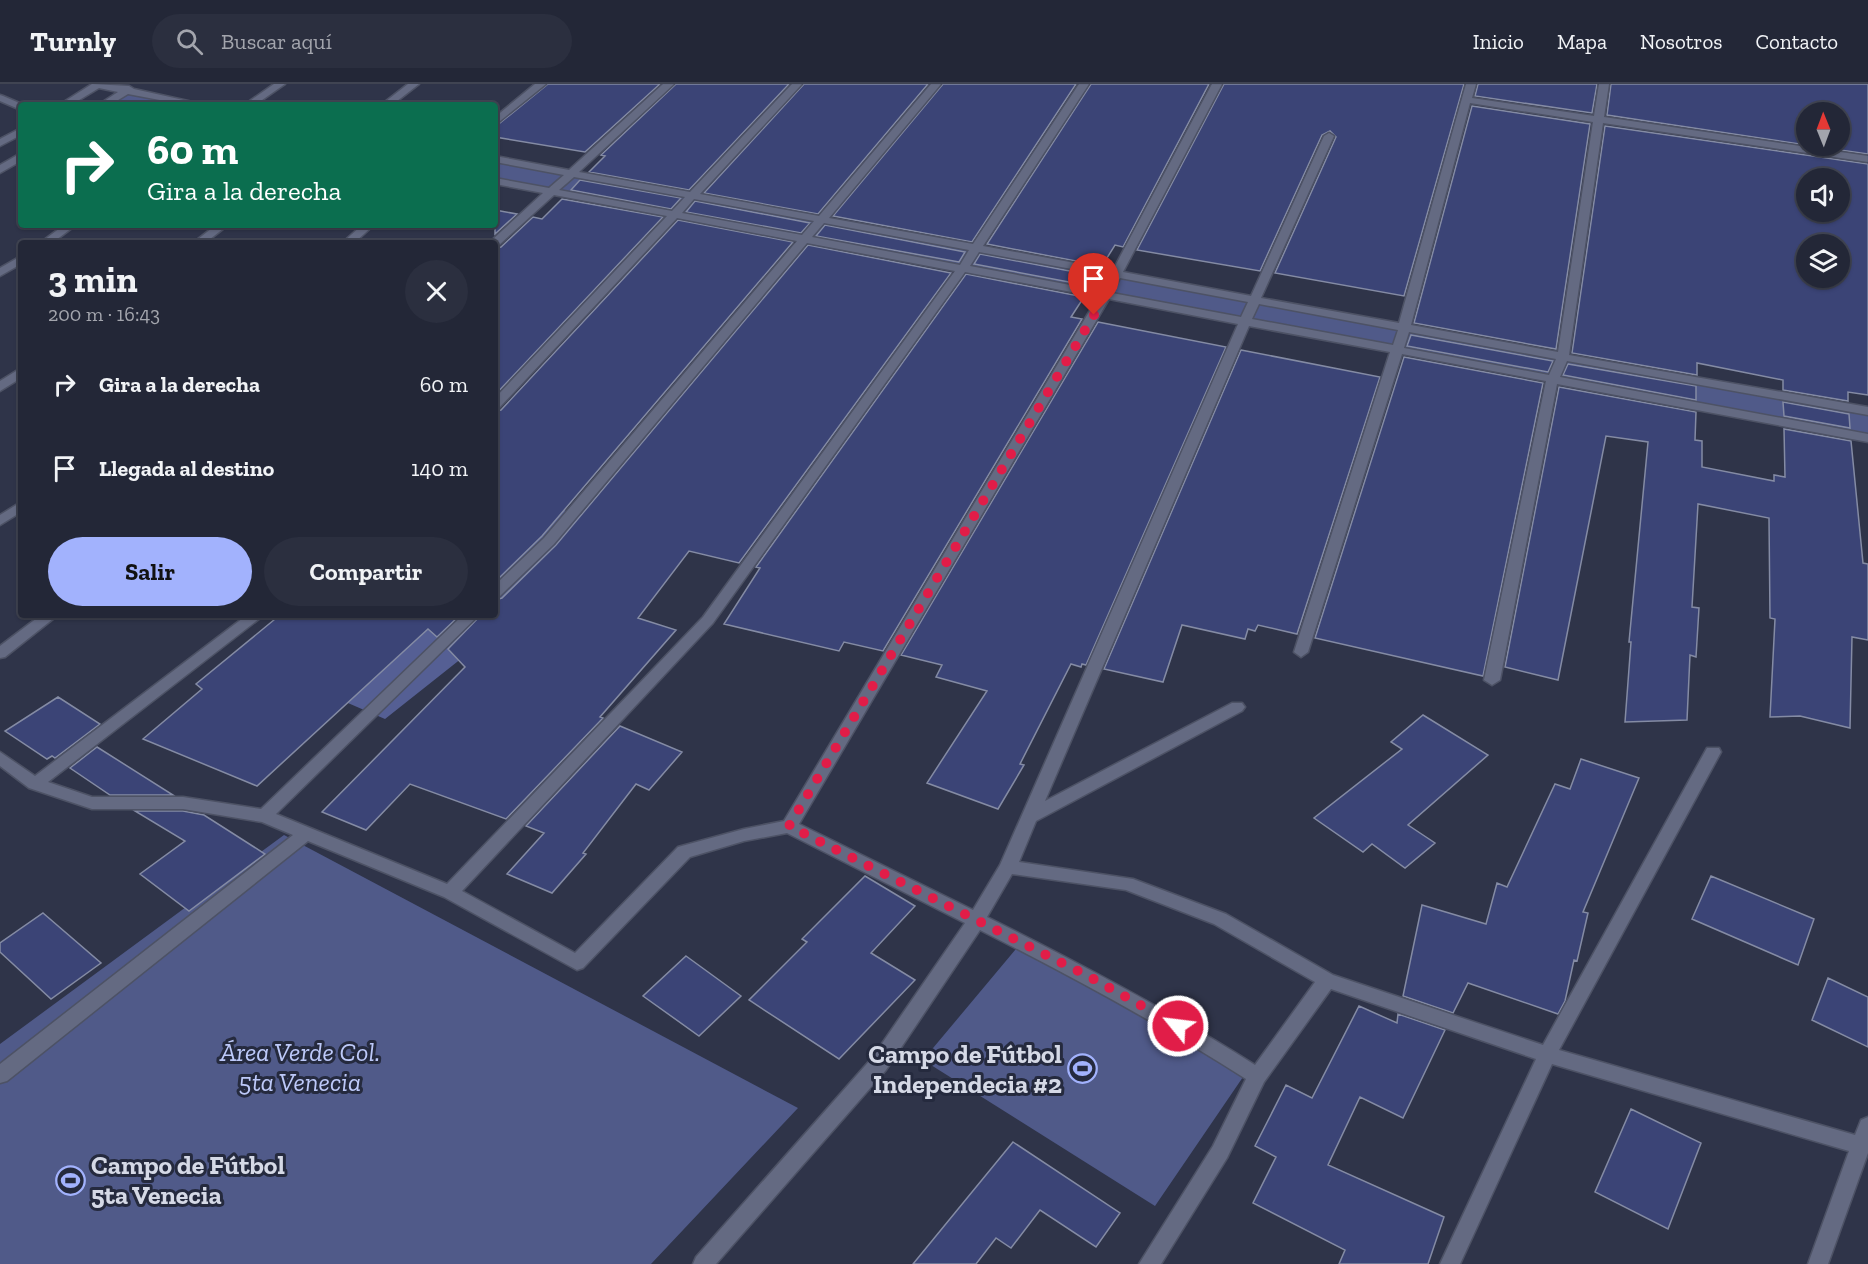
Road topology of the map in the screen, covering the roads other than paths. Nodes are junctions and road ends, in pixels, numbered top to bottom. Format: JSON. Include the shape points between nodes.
{"nodes":[{"id":1,"x":137,"y":84,"type":"edge"},
{"id":2,"x":280,"y":84,"type":"edge"},
{"id":3,"x":414,"y":84,"type":"edge"},
{"id":4,"x":542,"y":84,"type":"edge"},
{"id":5,"x":669,"y":84,"type":"edge"},
{"id":6,"x":796,"y":84,"type":"edge"},
{"id":7,"x":936,"y":84,"type":"edge"},
{"id":8,"x":1084,"y":84,"type":"edge"},
{"id":9,"x":1217,"y":84,"type":"edge"},
{"id":10,"x":1471,"y":84,"type":"edge"},
{"id":11,"x":1604,"y":84,"type":"edge"},
{"id":12,"x":98,"y":85,"type":"edge"},
{"id":13,"x":126,"y":90,"type":"junction"},
{"id":14,"x":0,"y":98,"type":"edge"},
{"id":15,"x":1467,"y":100,"type":"junction"},
{"id":16,"x":70,"y":102,"type":"edge"},
{"id":17,"x":108,"y":102,"type":"edge"},
{"id":18,"x":186,"y":102,"type":"edge"},
{"id":19,"x":253,"y":102,"type":"edge"},
{"id":20,"x":390,"y":102,"type":"edge"},
{"id":21,"x":18,"y":106,"type":"edge"},
{"id":22,"x":1598,"y":119,"type":"junction"},
{"id":23,"x":498,"y":120,"type":"edge"},
{"id":24,"x":18,"y":133,"type":"edge"},
{"id":25,"x":1329,"y":136,"type":"dead end"},
{"id":26,"x":0,"y":143,"type":"edge"},
{"id":27,"x":18,"y":158,"type":"edge"},
{"id":28,"x":1868,"y":159,"type":"edge"},
{"id":29,"x":498,"y":160,"type":"edge"},
{"id":30,"x":0,"y":170,"type":"edge"},
{"id":31,"x":572,"y":174,"type":"junction"},
{"id":32,"x":498,"y":182,"type":"edge"},
{"id":33,"x":552,"y":192,"type":"junction"},
{"id":34,"x":690,"y":195,"type":"junction"},
{"id":35,"x":673,"y":214,"type":"junction"},
{"id":36,"x":821,"y":219,"type":"junction"},
{"id":37,"x":67,"y":228,"type":"edge"},
{"id":38,"x":219,"y":228,"type":"edge"},
{"id":39,"x":365,"y":228,"type":"edge"},
{"id":40,"x":804,"y":239,"type":"junction"},
{"id":41,"x":49,"y":240,"type":"edge"},
{"id":42,"x":202,"y":240,"type":"edge"},
{"id":43,"x":351,"y":240,"type":"edge"},
{"id":44,"x":498,"y":240,"type":"edge"},
{"id":45,"x":976,"y":248,"type":"junction"},
{"id":46,"x":18,"y":261,"type":"edge"},
{"id":47,"x":963,"y":268,"type":"junction"},
{"id":48,"x":0,"y":273,"type":"edge"},
{"id":49,"x":1117,"y":274,"type":"junction"},
{"id":50,"x":1106,"y":294,"type":"junction"},
{"id":51,"x":1255,"y":299,"type":"junction"},
{"id":52,"x":1246,"y":321,"type":"junction"},
{"id":53,"x":1404,"y":327,"type":"junction"},
{"id":54,"x":1397,"y":350,"type":"junction"},
{"id":55,"x":1563,"y":357,"type":"junction"},
{"id":56,"x":18,"y":374,"type":"edge"},
{"id":57,"x":1552,"y":380,"type":"junction"},
{"id":58,"x":0,"y":387,"type":"edge"},
{"id":59,"x":498,"y":402,"type":"edge"},
{"id":60,"x":1868,"y":411,"type":"edge"},
{"id":61,"x":1868,"y":438,"type":"edge"},
{"id":62,"x":18,"y":508,"type":"edge"},
{"id":63,"x":0,"y":522,"type":"edge"},
{"id":64,"x":498,"y":590,"type":"edge"},
{"id":65,"x":47,"y":618,"type":"edge"},
{"id":66,"x":252,"y":618,"type":"edge"},
{"id":67,"x":469,"y":618,"type":"edge"},
{"id":68,"x":1301,"y":652,"type":"dead end"},
{"id":69,"x":0,"y":653,"type":"edge"},
{"id":70,"x":1492,"y":680,"type":"dead end"},
{"id":71,"x":1237,"y":707,"type":"dead end"},
{"id":72,"x":1713,"y":752,"type":"dead end"},
{"id":73,"x":0,"y":758,"type":"edge"},
{"id":74,"x":35,"y":784,"type":"junction"},
{"id":75,"x":264,"y":816,"type":"junction"},
{"id":76,"x":1030,"y":817,"type":"junction"},
{"id":77,"x":789,"y":826,"type":"junction"},
{"id":78,"x":307,"y":833,"type":"junction"},
{"id":79,"x":1008,"y":867,"type":"junction"},
{"id":80,"x":450,"y":892,"type":"junction"},
{"id":81,"x":976,"y":921,"type":"junction"},
{"id":82,"x":1327,"y":980,"type":"junction"},
{"id":83,"x":1547,"y":1055,"type":"junction"},
{"id":84,"x":0,"y":1075,"type":"edge"},
{"id":85,"x":1257,"y":1076,"type":"junction"},
{"id":86,"x":1868,"y":1126,"type":"edge"},
{"id":87,"x":1860,"y":1145,"type":"junction"},
{"id":88,"x":703,"y":1264,"type":"edge"},
{"id":89,"x":1149,"y":1264,"type":"edge"},
{"id":90,"x":1450,"y":1264,"type":"edge"},
{"id":91,"x":1818,"y":1264,"type":"edge"}],
"edges":[{"from":1,"to":13,"type":"street"},
{"from":2,"to":19,"type":"street"},
{"from":3,"to":20,"type":"street"},
{"from":4,"to":23,"type":"street"},
{"from":5,"to":31,"type":"street"},
{"from":6,"to":34,"type":"street"},
{"from":7,"to":36,"type":"street"},
{"from":8,"to":45,"type":"street"},
{"from":9,"to":49,"type":"street"},
{"from":10,"to":15,"type":"street"},
{"from":11,"to":22,"type":"street"},
{"from":12,"to":13,"type":"street"},
{"from":12,"to":16,"type":"street"},
{"from":13,"to":17,"type":"street"},
{"from":13,"to":18,"type":"street"},
{"from":14,"to":21,"type":"street"},
{"from":15,"to":22,"type":"street"},
{"from":15,"to":53,"type":"street"},
{"from":22,"to":28,"type":"street"},
{"from":22,"to":55,"type":"street"},
{"from":24,"to":26,"type":"street"},
{"from":25,"to":51,"type":"street"},
{"from":27,"to":30,"type":"street"},
{"from":29,"to":31,"type":"street"},
{"from":31,"to":33,"type":"street"},
{"from":31,"to":34,"type":"street"},
{"from":32,"to":33,"type":"street"},
{"from":33,"to":35,"type":"street"},
{"from":33,"to":44,"type":"street"},
{"from":34,"to":35,"type":"street"},
{"from":34,"to":36,"type":"street"},
{"from":35,"to":40,"type":"street"},
{"from":35,"to":59,"type":"street"},
{"from":36,"to":40,"type":"street"},
{"from":36,"to":45,"type":"street"},
{"from":37,"to":41,"type":"street"},
{"from":38,"to":42,"type":"street"},
{"from":39,"to":43,"type":"street"},
{"from":40,"to":47,"type":"street"},
{"from":40,"to":64,"type":"street","via":[[549,542]]},
{"from":45,"to":47,"type":"street"},
{"from":45,"to":49,"type":"street"},
{"from":46,"to":48,"type":"street"},
{"from":47,"to":50,"type":"street"},
{"from":47,"to":80,"type":"street","via":[[708,620]]},
{"from":49,"to":50,"type":"street"},
{"from":49,"to":51,"type":"street"},
{"from":50,"to":52,"type":"street"},
{"from":50,"to":77,"type":"street"},
{"from":51,"to":52,"type":"street"},
{"from":51,"to":53,"type":"street"},
{"from":52,"to":54,"type":"street"},
{"from":52,"to":76,"type":"street"},
{"from":53,"to":54,"type":"street"},
{"from":53,"to":55,"type":"street"},
{"from":54,"to":57,"type":"street"},
{"from":54,"to":68,"type":"street"},
{"from":55,"to":57,"type":"street"},
{"from":55,"to":60,"type":"street"},
{"from":56,"to":58,"type":"street"},
{"from":57,"to":61,"type":"street"},
{"from":57,"to":70,"type":"street"},
{"from":62,"to":63,"type":"street"},
{"from":65,"to":69,"type":"street"},
{"from":66,"to":74,"type":"street"},
{"from":67,"to":75,"type":"street"},
{"from":71,"to":76,"type":"street"},
{"from":72,"to":83,"type":"street"},
{"from":73,"to":74,"type":"street"},
{"from":74,"to":75,"type":"street","via":[[92,803],[183,803]]},
{"from":75,"to":78,"type":"street"},
{"from":76,"to":79,"type":"street"},
{"from":77,"to":80,"type":"street","via":[[684,852],[578,963]]},
{"from":77,"to":81,"type":"street"},
{"from":78,"to":80,"type":"street"},
{"from":78,"to":84,"type":"street"},
{"from":79,"to":81,"type":"street"},
{"from":79,"to":82,"type":"street","via":[[1127,884],[1220,919]]},
{"from":81,"to":85,"type":"street","via":[[1118,992]]},
{"from":81,"to":88,"type":"street","via":[[879,1064]]},
{"from":82,"to":83,"type":"street"},
{"from":82,"to":85,"type":"street"},
{"from":83,"to":87,"type":"street"},
{"from":83,"to":90,"type":"street"},
{"from":85,"to":89,"type":"street","via":[[1220,1152]]},
{"from":86,"to":87,"type":"street"},
{"from":87,"to":91,"type":"street"}]}
